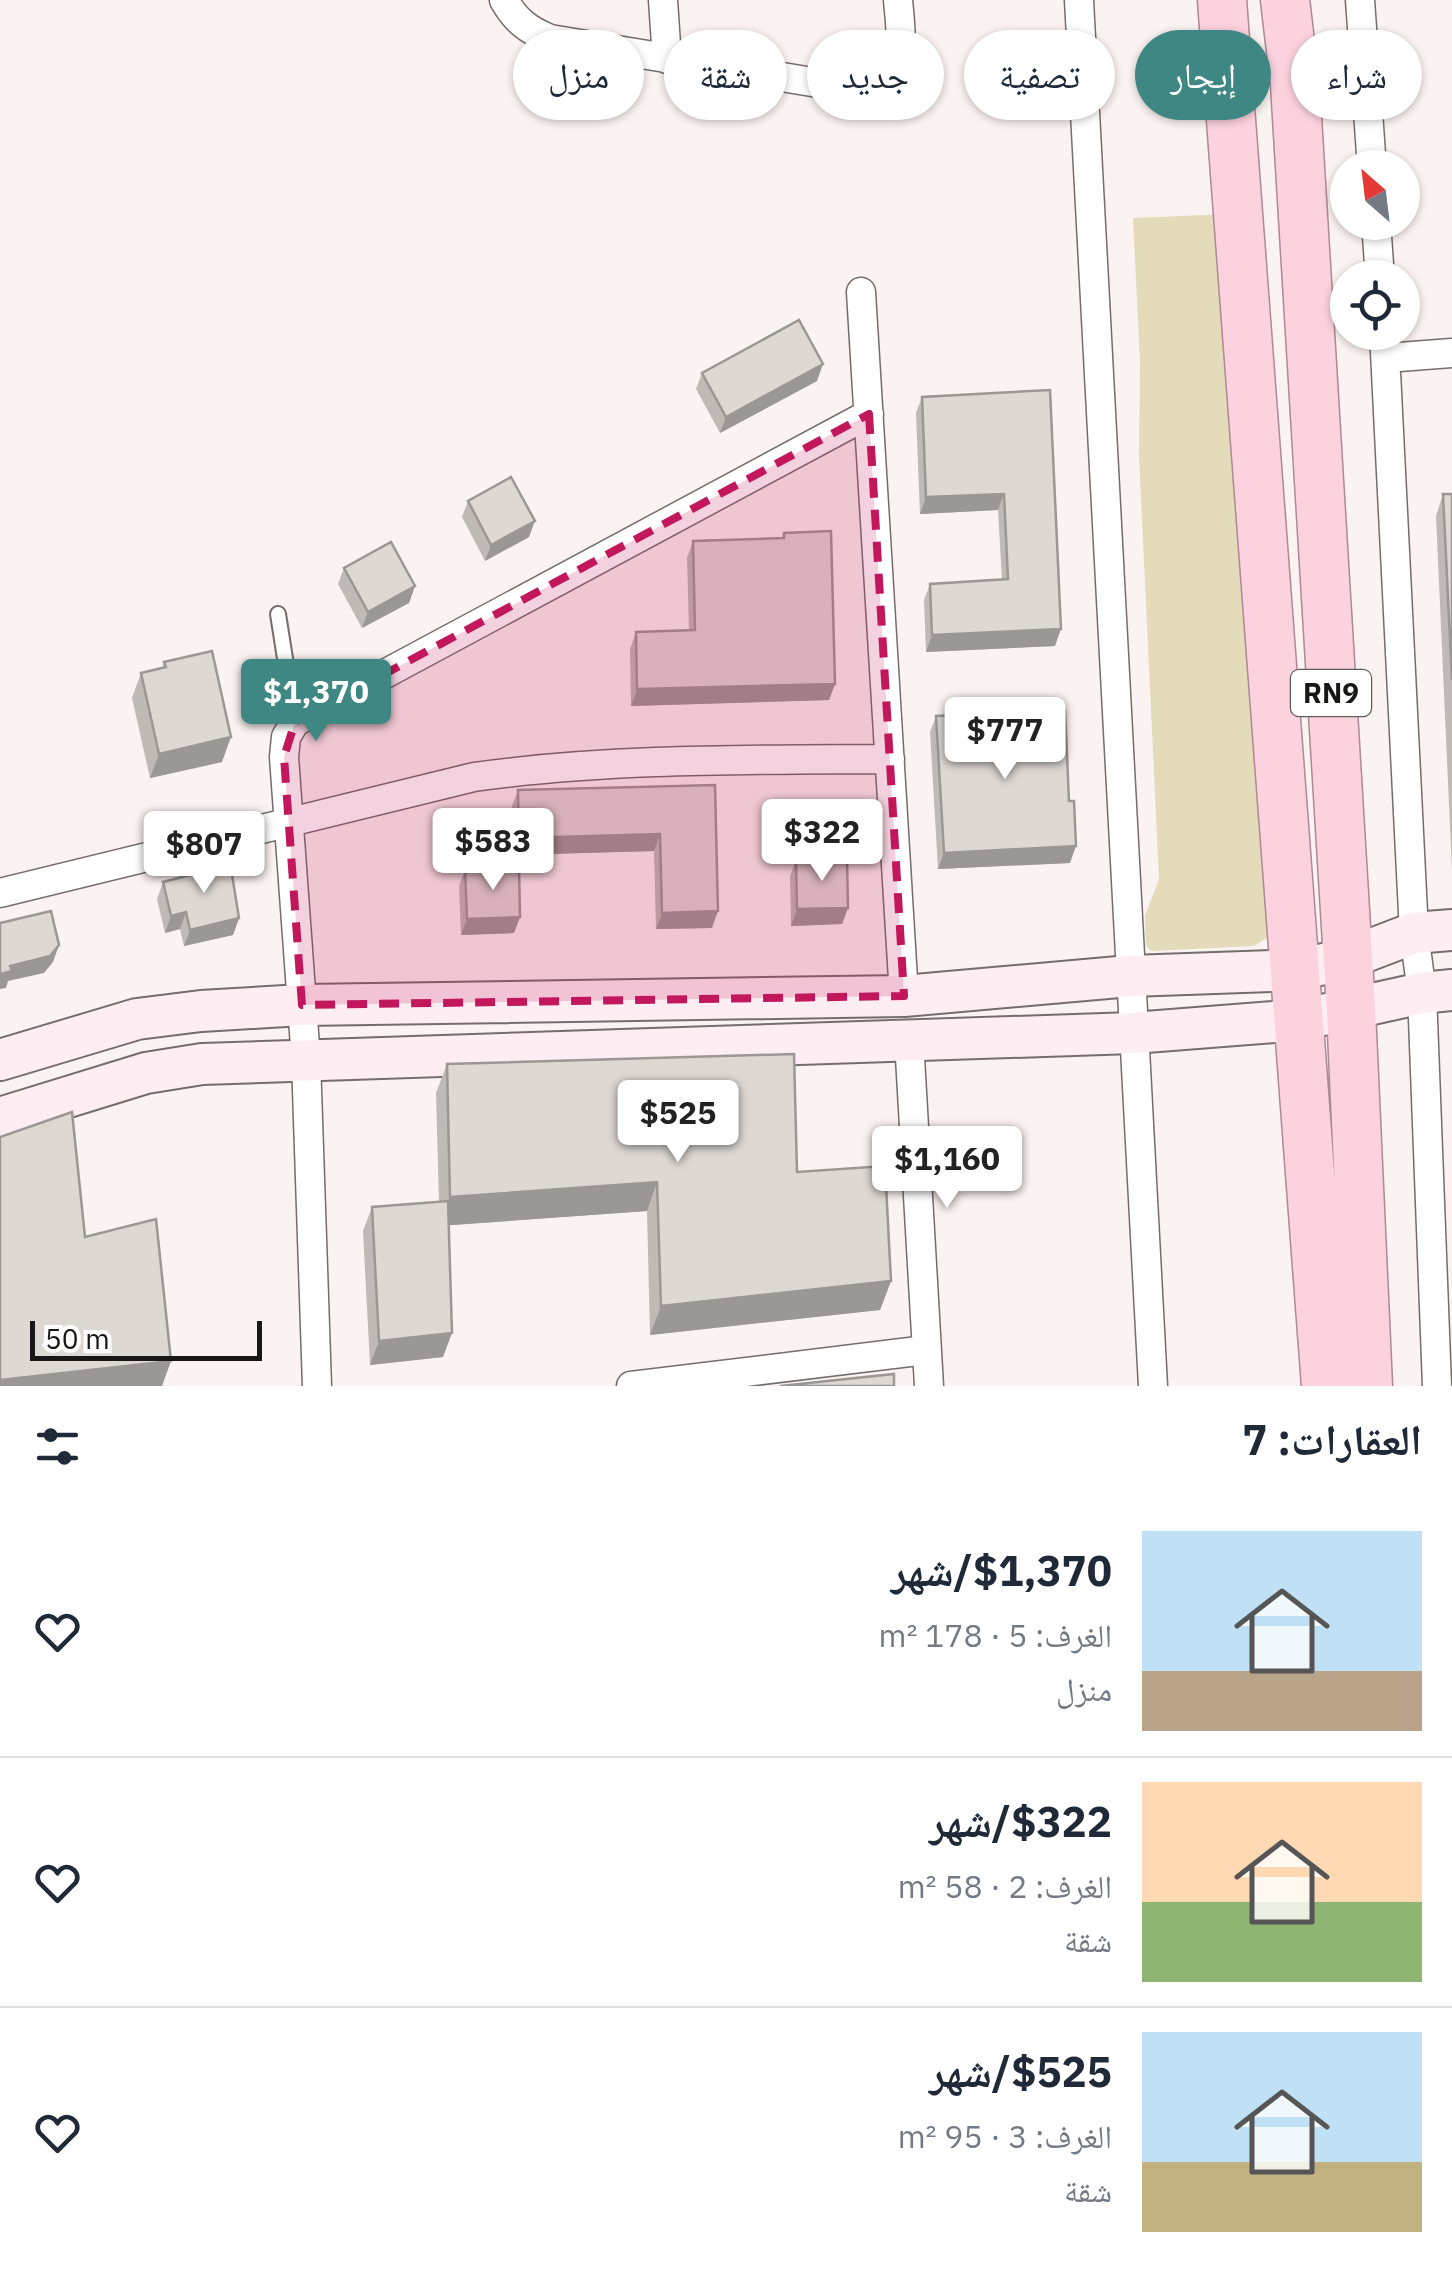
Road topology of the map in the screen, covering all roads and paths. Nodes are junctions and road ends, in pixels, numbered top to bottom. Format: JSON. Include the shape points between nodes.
{"nodes":[{"id":1,"x":504,"y":0,"type":"edge"},
{"id":2,"x":662,"y":0,"type":"edge"},
{"id":3,"x":898,"y":0,"type":"edge"},
{"id":4,"x":1079,"y":0,"type":"edge"},
{"id":5,"x":1222,"y":0,"type":"edge"},
{"id":6,"x":1285,"y":0,"type":"edge"},
{"id":7,"x":1360,"y":0,"type":"edge"},
{"id":8,"x":665,"y":30,"type":"edge"},
{"id":9,"x":664,"y":58,"type":"edge"},
{"id":10,"x":787,"y":78,"type":"edge"},
{"id":11,"x":1371,"y":150,"type":"edge"},
{"id":12,"x":862,"y":292,"type":"dead end"},
{"id":13,"x":1420,"y":349,"type":"edge"},
{"id":14,"x":1385,"y":350,"type":"edge"},
{"id":15,"x":1452,"y":353,"type":"edge"},
{"id":16,"x":869,"y":414,"type":"junction"},
{"id":17,"x":278,"y":614,"type":"dead end"},
{"id":18,"x":296,"y":722,"type":"junction"},
{"id":19,"x":890,"y":759,"type":"junction"},
{"id":20,"x":286,"y":821,"type":"junction"},
{"id":21,"x":0,"y":892,"type":"edge"},
{"id":22,"x":1433,"y":932,"type":"edge"},
{"id":23,"x":1346,"y":960,"type":"junction"},
{"id":24,"x":1297,"y":970,"type":"junction"},
{"id":25,"x":1130,"y":976,"type":"junction"},
{"id":26,"x":1437,"y":992,"type":"edge"},
{"id":27,"x":904,"y":996,"type":"junction"},
{"id":28,"x":302,"y":1005,"type":"junction"},
{"id":29,"x":1351,"y":1010,"type":"junction"},
{"id":30,"x":1300,"y":1020,"type":"junction"},
{"id":31,"x":1133,"y":1032,"type":"junction"},
{"id":32,"x":909,"y":1040,"type":"junction"},
{"id":33,"x":0,"y":1060,"type":"edge"},
{"id":34,"x":306,"y":1060,"type":"junction"},
{"id":35,"x":0,"y":1118,"type":"edge"},
{"id":36,"x":926,"y":1350,"type":"junction"},
{"id":37,"x":317,"y":1386,"type":"edge"},
{"id":38,"x":632,"y":1386,"type":"edge"},
{"id":39,"x":929,"y":1386,"type":"edge"},
{"id":40,"x":1154,"y":1386,"type":"edge"},
{"id":41,"x":1326,"y":1386,"type":"edge"},
{"id":42,"x":1368,"y":1386,"type":"edge"},
{"id":43,"x":1437,"y":1386,"type":"edge"}],
"edges":[{"from":1,"to":9,"type":"street","via":[[514,18],[550,39]]},
{"from":2,"to":8,"type":"street"},
{"from":3,"to":10,"type":"street","via":[[897,64],[882,81],[861,90]]},
{"from":4,"to":25,"type":"street"},
{"from":5,"to":24,"type":"highway","number":"RN9"},
{"from":6,"to":23,"type":"highway","number":"RN9"},
{"from":7,"to":11,"type":"street"},
{"from":12,"to":16,"type":"street"},
{"from":13,"to":15,"type":"street"},
{"from":14,"to":22,"type":"street"},
{"from":16,"to":18,"type":"street"},
{"from":16,"to":19,"type":"street"},
{"from":17,"to":18,"type":"lane"},
{"from":18,"to":20,"type":"street","via":[[286,737]]},
{"from":19,"to":20,"type":"street","via":[[543,767]]},
{"from":19,"to":27,"type":"street"},
{"from":20,"to":21,"type":"street"},
{"from":20,"to":28,"type":"street"},
{"from":22,"to":23,"type":"main road"},
{"from":22,"to":26,"type":"street"},
{"from":23,"to":24,"type":"main road"},
{"from":23,"to":29,"type":"highway","number":"RN9"},
{"from":24,"to":25,"type":"main road"},
{"from":24,"to":30,"type":"highway","number":"RN9"},
{"from":25,"to":27,"type":"main road"},
{"from":25,"to":31,"type":"street"},
{"from":26,"to":29,"type":"main road"},
{"from":26,"to":43,"type":"street"},
{"from":27,"to":28,"type":"main road"},
{"from":28,"to":33,"type":"main road","via":[[138,1019]]},
{"from":28,"to":34,"type":"street"},
{"from":29,"to":30,"type":"main road"},
{"from":29,"to":42,"type":"highway","number":"RN9"},
{"from":30,"to":31,"type":"main road"},
{"from":30,"to":41,"type":"highway","number":"RN9"},
{"from":31,"to":32,"type":"main road"},
{"from":31,"to":40,"type":"street"},
{"from":32,"to":34,"type":"main road"},
{"from":32,"to":36,"type":"street"},
{"from":34,"to":35,"type":"main road","via":[[146,1073]]},
{"from":34,"to":37,"type":"street"},
{"from":36,"to":38,"type":"street"},
{"from":36,"to":39,"type":"street"}]}
